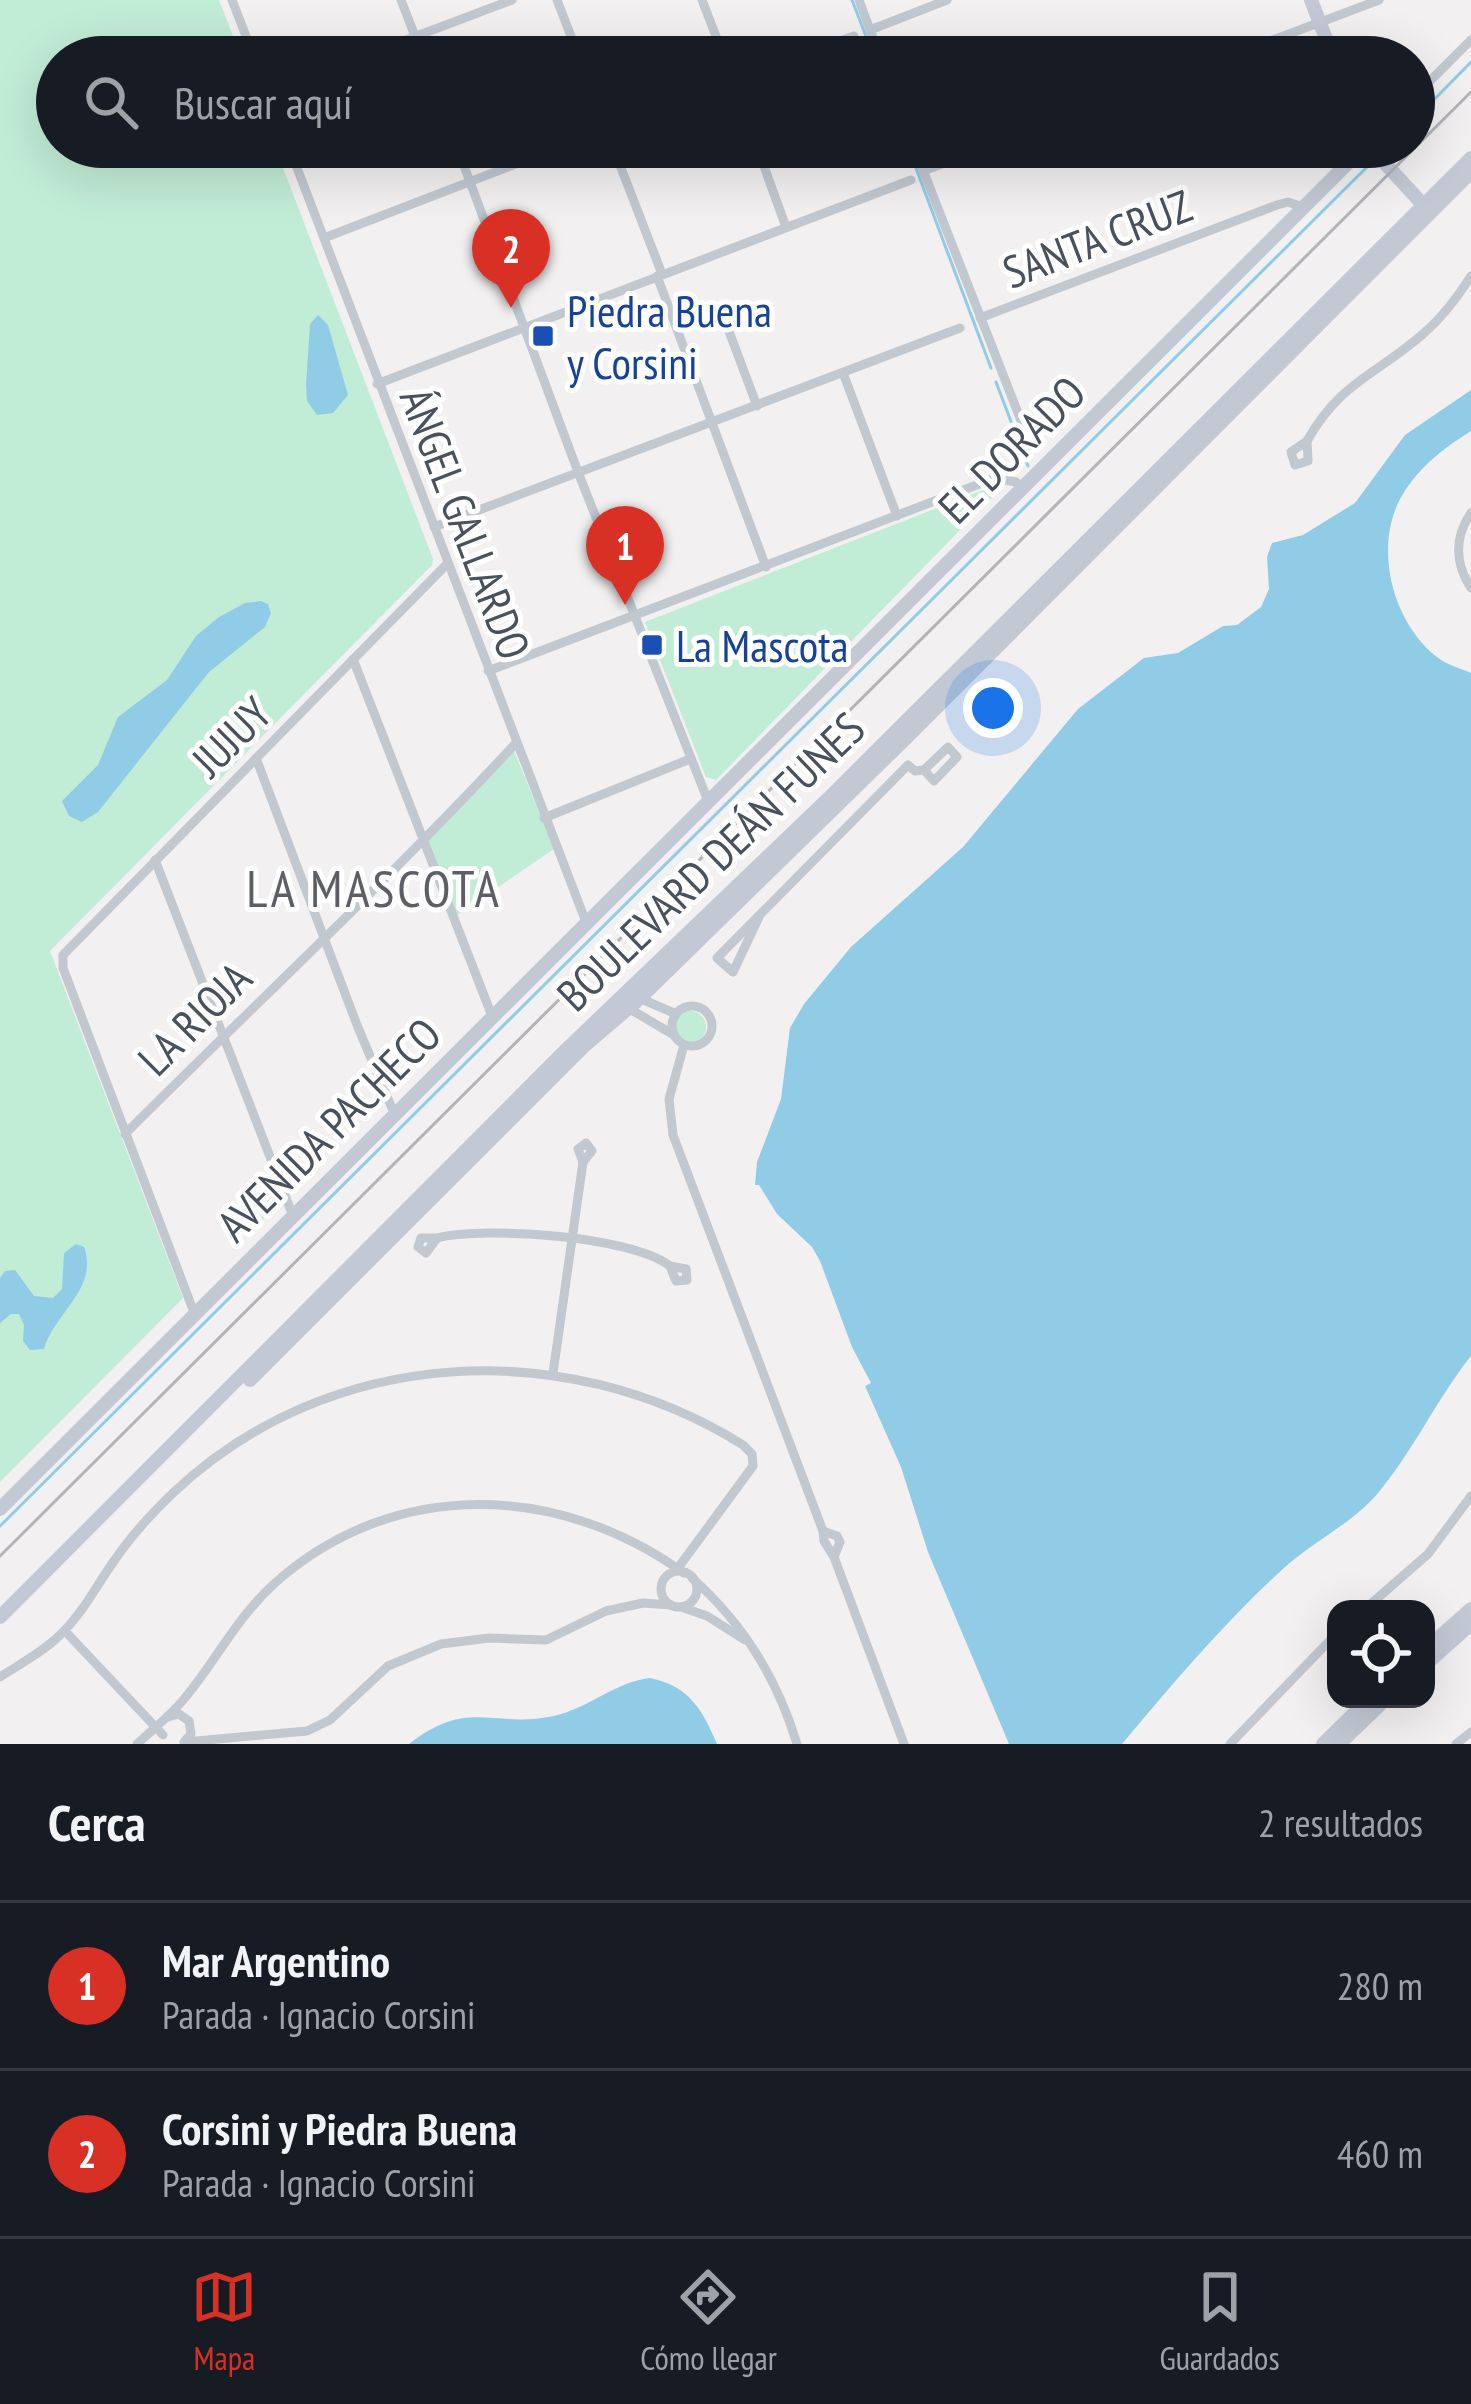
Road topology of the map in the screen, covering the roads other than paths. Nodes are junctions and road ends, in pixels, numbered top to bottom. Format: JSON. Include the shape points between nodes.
{"nodes":[{"id":1,"x":232,"y":0,"type":"edge"},
{"id":2,"x":401,"y":0,"type":"edge"},
{"id":3,"x":512,"y":0,"type":"edge"},
{"id":4,"x":557,"y":0,"type":"edge"},
{"id":5,"x":702,"y":0,"type":"edge"},
{"id":6,"x":859,"y":0,"type":"edge"},
{"id":7,"x":947,"y":0,"type":"edge"},
{"id":8,"x":1311,"y":0,"type":"edge"},
{"id":9,"x":1379,"y":0,"type":"edge"},
{"id":10,"x":1320,"y":22,"type":"junction"},
{"id":11,"x":870,"y":30,"type":"junction"},
{"id":12,"x":246,"y":36,"type":"edge"},
{"id":13,"x":416,"y":36,"type":"joint"},
{"id":14,"x":571,"y":36,"type":"edge"},
{"id":15,"x":716,"y":36,"type":"edge"},
{"id":16,"x":872,"y":36,"type":"edge"},
{"id":17,"x":1283,"y":36,"type":"edge"},
{"id":18,"x":1325,"y":36,"type":"edge"},
{"id":19,"x":1471,"y":40,"type":"edge"},
{"id":20,"x":1435,"y":76,"type":"edge"},
{"id":21,"x":1471,"y":158,"type":"edge"},
{"id":22,"x":297,"y":168,"type":"edge"},
{"id":23,"x":465,"y":168,"type":"edge"},
{"id":24,"x":504,"y":168,"type":"edge"},
{"id":25,"x":621,"y":168,"type":"edge"},
{"id":26,"x":765,"y":168,"type":"edge"},
{"id":27,"x":922,"y":168,"type":"edge"},
{"id":28,"x":931,"y":168,"type":"edge"},
{"id":29,"x":1346,"y":168,"type":"edge"},
{"id":30,"x":1387,"y":168,"type":"edge"},
{"id":31,"x":923,"y":171,"type":"junction"},
{"id":32,"x":1471,"y":172,"type":"edge"},
{"id":33,"x":911,"y":180,"type":"dead end"},
{"id":34,"x":470,"y":181,"type":"junction"},
{"id":35,"x":1305,"y":208,"type":"junction"},
{"id":36,"x":1427,"y":209,"type":"junction"},
{"id":37,"x":786,"y":227,"type":"junction"},
{"id":38,"x":324,"y":238,"type":"junction"},
{"id":39,"x":660,"y":275,"type":"junction"},
{"id":40,"x":1471,"y":276,"type":"edge"},
{"id":41,"x":721,"y":310,"type":"dead end"},
{"id":42,"x":980,"y":318,"type":"junction"},
{"id":43,"x":524,"y":327,"type":"junction"},
{"id":44,"x":960,"y":328,"type":"dead end"},
{"id":45,"x":843,"y":374,"type":"junction"},
{"id":46,"x":377,"y":384,"type":"junction"},
{"id":47,"x":757,"y":406,"type":"junction"},
{"id":48,"x":713,"y":423,"type":"junction"},
{"id":49,"x":1027,"y":436,"type":"dead end"},
{"id":50,"x":1307,"y":441,"type":"dead end"},
{"id":51,"x":578,"y":472,"type":"junction"},
{"id":52,"x":1023,"y":488,"type":"junction"},
{"id":53,"x":1471,"y":513,"type":"edge"},
{"id":54,"x":897,"y":516,"type":"junction"},
{"id":55,"x":434,"y":527,"type":"junction"},
{"id":56,"x":447,"y":564,"type":"junction"},
{"id":57,"x":766,"y":567,"type":"junction"},
{"id":58,"x":1471,"y":588,"type":"edge"},
{"id":59,"x":635,"y":616,"type":"junction"},
{"id":60,"x":353,"y":659,"type":"junction"},
{"id":61,"x":488,"y":671,"type":"junction"},
{"id":62,"x":515,"y":744,"type":"junction"},
{"id":63,"x":895,"y":750,"type":"junction"},
{"id":64,"x":256,"y":758,"type":"junction"},
{"id":65,"x":690,"y":759,"type":"junction"},
{"id":66,"x":908,"y":765,"type":"junction"},
{"id":67,"x":924,"y":770,"type":"dead end"},
{"id":68,"x":708,"y":801,"type":"junction"},
{"id":69,"x":544,"y":818,"type":"junction"},
{"id":70,"x":424,"y":842,"type":"junction"},
{"id":71,"x":155,"y":860,"type":"junction"},
{"id":72,"x":760,"y":915,"type":"junction"},
{"id":73,"x":586,"y":922,"type":"junction"},
{"id":74,"x":322,"y":936,"type":"junction"},
{"id":75,"x":629,"y":1000,"type":"junction"},
{"id":76,"x":676,"y":1014,"type":"junction"},
{"id":77,"x":492,"y":1016,"type":"junction"},
{"id":78,"x":674,"y":1035,"type":"junction"},
{"id":79,"x":224,"y":1036,"type":"junction"},
{"id":80,"x":684,"y":1045,"type":"junction"},
{"id":81,"x":394,"y":1113,"type":"junction"},
{"id":82,"x":124,"y":1134,"type":"junction"},
{"id":83,"x":584,"y":1162,"type":"dead end"},
{"id":84,"x":293,"y":1216,"type":"junction"},
{"id":85,"x":437,"y":1238,"type":"dead end"},
{"id":86,"x":572,"y":1239,"type":"junction"},
{"id":87,"x":670,"y":1267,"type":"dead end"},
{"id":88,"x":195,"y":1315,"type":"junction"},
{"id":89,"x":553,"y":1373,"type":"junction"},
{"id":90,"x":1471,"y":1496,"type":"edge"},
{"id":91,"x":0,"y":1509,"type":"edge"},
{"id":92,"x":658,"y":1554,"type":"junction"},
{"id":93,"x":685,"y":1573,"type":"junction"},
{"id":94,"x":662,"y":1584,"type":"junction"},
{"id":95,"x":1376,"y":1600,"type":"edge"},
{"id":96,"x":643,"y":1603,"type":"junction"},
{"id":97,"x":676,"y":1606,"type":"junction"},
{"id":98,"x":1471,"y":1609,"type":"edge"},
{"id":99,"x":0,"y":1617,"type":"edge"},
{"id":100,"x":1471,"y":1624,"type":"edge"},
{"id":101,"x":0,"y":1629,"type":"edge"},
{"id":102,"x":65,"y":1631,"type":"junction"},
{"id":103,"x":1435,"y":1641,"type":"edge"},
{"id":104,"x":1327,"y":1643,"type":"edge"},
{"id":105,"x":750,"y":1644,"type":"junction"},
{"id":106,"x":1435,"y":1656,"type":"edge"},
{"id":107,"x":0,"y":1677,"type":"edge"},
{"id":108,"x":187,"y":1696,"type":"junction"},
{"id":109,"x":1361,"y":1708,"type":"edge"},
{"id":110,"x":1377,"y":1708,"type":"edge"},
{"id":111,"x":189,"y":1721,"type":"junction"},
{"id":112,"x":162,"y":1726,"type":"junction"},
{"id":113,"x":1471,"y":1732,"type":"edge"},
{"id":114,"x":207,"y":1737,"type":"junction"},
{"id":115,"x":179,"y":1743,"type":"edge"},
{"id":116,"x":137,"y":1744,"type":"edge"},
{"id":117,"x":797,"y":1744,"type":"edge"},
{"id":118,"x":904,"y":1744,"type":"edge"},
{"id":119,"x":1230,"y":1744,"type":"edge"},
{"id":120,"x":1324,"y":1744,"type":"edge"},
{"id":121,"x":1339,"y":1744,"type":"edge"},
{"id":122,"x":1456,"y":1744,"type":"edge"}],
"edges":[{"from":1,"to":12,"type":"street"},
{"from":2,"to":13,"type":"street"},
{"from":3,"to":13,"type":"street"},
{"from":4,"to":14,"type":"street"},
{"from":5,"to":15,"type":"street"},
{"from":6,"to":11,"type":"street"},
{"from":7,"to":11,"type":"street"},
{"from":8,"to":10,"type":"main road"},
{"from":9,"to":10,"type":"street"},
{"from":10,"to":17,"type":"street"},
{"from":10,"to":18,"type":"main road"},
{"from":11,"to":16,"type":"street"},
{"from":19,"to":20,"type":"street"},
{"from":21,"to":36,"type":"main road","name":"BOULEVARD DEÁN FUNES"},
{"from":22,"to":38,"type":"street","name":"ÁNGEL GALLARDO"},
{"from":23,"to":34,"type":"street"},
{"from":24,"to":34,"type":"street"},
{"from":25,"to":39,"type":"street"},
{"from":26,"to":37,"type":"street"},
{"from":27,"to":31,"type":"street"},
{"from":28,"to":31,"type":"street"},
{"from":29,"to":35,"type":"main road","name":"EL DORADO"},
{"from":30,"to":36,"type":"main road"},
{"from":31,"to":42,"type":"street"},
{"from":32,"to":36,"type":"main road","name":"BOULEVARD DEÁN FUNES"},
{"from":33,"to":37,"type":"street"},
{"from":34,"to":38,"type":"street"},
{"from":34,"to":43,"type":"street"},
{"from":35,"to":42,"type":"street","name":"SANTA CRUZ","via":[[1288,202]]},
{"from":35,"to":52,"type":"main road","name":"EL DORADO"},
{"from":36,"to":63,"type":"main road","name":"BOULEVARD DEÁN FUNES"},
{"from":36,"to":75,"type":"main road","name":"BOULEVARD DEÁN FUNES"},
{"from":37,"to":39,"type":"street"},
{"from":38,"to":46,"type":"street","name":"ÁNGEL GALLARDO"},
{"from":39,"to":43,"type":"street"},
{"from":39,"to":48,"type":"street"},
{"from":40,"to":50,"type":"street","via":[[1422,336],[1334,400]]},
{"from":41,"to":47,"type":"street"},
{"from":42,"to":49,"type":"street"},
{"from":43,"to":46,"type":"street"},
{"from":43,"to":51,"type":"street"},
{"from":44,"to":45,"type":"street","name":"SANTA CRUZ"},
{"from":45,"to":47,"type":"street","name":"SANTA CRUZ"},
{"from":45,"to":54,"type":"street"},
{"from":46,"to":55,"type":"street","name":"ÁNGEL GALLARDO"},
{"from":47,"to":48,"type":"street","name":"SANTA CRUZ"},
{"from":48,"to":51,"type":"street","name":"SANTA CRUZ"},
{"from":48,"to":57,"type":"street"},
{"from":51,"to":55,"type":"street","name":"SANTA CRUZ"},
{"from":51,"to":59,"type":"street"},
{"from":52,"to":54,"type":"street","via":[[995,478]]},
{"from":52,"to":68,"type":"main road","name":"EL DORADO"},
{"from":53,"to":58,"type":"street","via":[[1458,539]]},
{"from":54,"to":57,"type":"street"},
{"from":55,"to":56,"type":"street","name":"ÁNGEL GALLARDO"},
{"from":56,"to":60,"type":"street","name":"JUJUY"},
{"from":56,"to":61,"type":"street","name":"ÁNGEL GALLARDO"},
{"from":57,"to":59,"type":"street"},
{"from":59,"to":61,"type":"street"},
{"from":59,"to":65,"type":"street"},
{"from":60,"to":64,"type":"street","name":"JUJUY"},
{"from":60,"to":70,"type":"street"},
{"from":61,"to":62,"type":"street","name":"ÁNGEL GALLARDO"},
{"from":62,"to":69,"type":"street","name":"ÁNGEL GALLARDO"},
{"from":62,"to":70,"type":"street","name":"LA RIOJA"},
{"from":63,"to":66,"type":"street"},
{"from":63,"to":75,"type":"main road","name":"BOULEVARD DEÁN FUNES"},
{"from":64,"to":71,"type":"street","name":"JUJUY"},
{"from":64,"to":74,"type":"street"},
{"from":65,"to":68,"type":"street"},
{"from":65,"to":69,"type":"street"},
{"from":66,"to":67,"type":"street"},
{"from":66,"to":72,"type":"street"},
{"from":68,"to":73,"type":"main road","name":"AVENIDA PACHECO"},
{"from":69,"to":73,"type":"street","name":"ÁNGEL GALLARDO"},
{"from":70,"to":74,"type":"street","name":"LA RIOJA"},
{"from":70,"to":77,"type":"street"},
{"from":71,"to":79,"type":"street"},
{"from":71,"to":82,"type":"street","name":"JUJUY","via":[[63,955]]},
{"from":72,"to":72,"type":"street","via":[[751,934],[733,972],[717,958]]},
{"from":73,"to":77,"type":"main road","name":"AVENIDA PACHECO"},
{"from":74,"to":79,"type":"street","name":"LA RIOJA"},
{"from":74,"to":81,"type":"street"},
{"from":75,"to":76,"type":"street"},
{"from":75,"to":78,"type":"street"},
{"from":75,"to":99,"type":"main road","name":"BOULEVARD DEÁN FUNES"},
{"from":75,"to":101,"type":"main road","name":"BOULEVARD DEÁN FUNES"},
{"from":76,"to":78,"type":"street"},
{"from":76,"to":80,"type":"street","via":[[694,1006],[712,1024],[704,1042]]},
{"from":77,"to":81,"type":"main road","name":"AVENIDA PACHECO"},
{"from":78,"to":80,"type":"street"},
{"from":79,"to":82,"type":"street","name":"LA RIOJA"},
{"from":79,"to":84,"type":"street"},
{"from":80,"to":118,"type":"street","via":[[669,1100],[673,1135],[823,1531],[840,1542],[833,1557]]},
{"from":81,"to":84,"type":"main road","name":"AVENIDA PACHECO"},
{"from":82,"to":88,"type":"street"},
{"from":83,"to":86,"type":"street"},
{"from":84,"to":88,"type":"main road","name":"AVENIDA PACHECO"},
{"from":85,"to":86,"type":"street"},
{"from":86,"to":87,"type":"street"},
{"from":86,"to":89,"type":"street"},
{"from":88,"to":91,"type":"main road","name":"AVENIDA PACHECO"},
{"from":89,"to":93,"type":"street","via":[[661,1402],[752,1454],[749,1473]]},
{"from":89,"to":102,"type":"street","via":[[397,1378],[320,1400],[258,1430],[157,1510]]},
{"from":90,"to":95,"type":"street","via":[[1428,1554]]},
{"from":92,"to":93,"type":"street"},
{"from":92,"to":94,"type":"street"},
{"from":92,"to":108,"type":"street","via":[[602,1526],[531,1507],[455,1504],[394,1517],[338,1540],[273,1584]]},
{"from":93,"to":94,"type":"street"},
{"from":93,"to":97,"type":"street","via":[[696,1594]]},
{"from":93,"to":105,"type":"street"},
{"from":94,"to":96,"type":"street"},
{"from":94,"to":97,"type":"street"},
{"from":96,"to":97,"type":"street"},
{"from":96,"to":114,"type":"street","via":[[597,1614],[546,1640],[424,1648],[388,1666],[307,1731]]},
{"from":97,"to":105,"type":"street"},
{"from":98,"to":103,"type":"main road"},
{"from":100,"to":106,"type":"main road"},
{"from":102,"to":107,"type":"street"},
{"from":102,"to":112,"type":"street"},
{"from":104,"to":119,"type":"street"},
{"from":105,"to":117,"type":"street","via":[[779,1691]]},
{"from":108,"to":111,"type":"street"},
{"from":108,"to":112,"type":"street"},
{"from":109,"to":120,"type":"main road"},
{"from":110,"to":121,"type":"main road"},
{"from":111,"to":112,"type":"street","via":[[175,1714]]},
{"from":111,"to":114,"type":"street"},
{"from":111,"to":115,"type":"street","via":[[191,1734]]},
{"from":112,"to":115,"type":"street"},
{"from":112,"to":116,"type":"street"},
{"from":113,"to":122,"type":"street"},
{"from":114,"to":115,"type":"street"}]}
